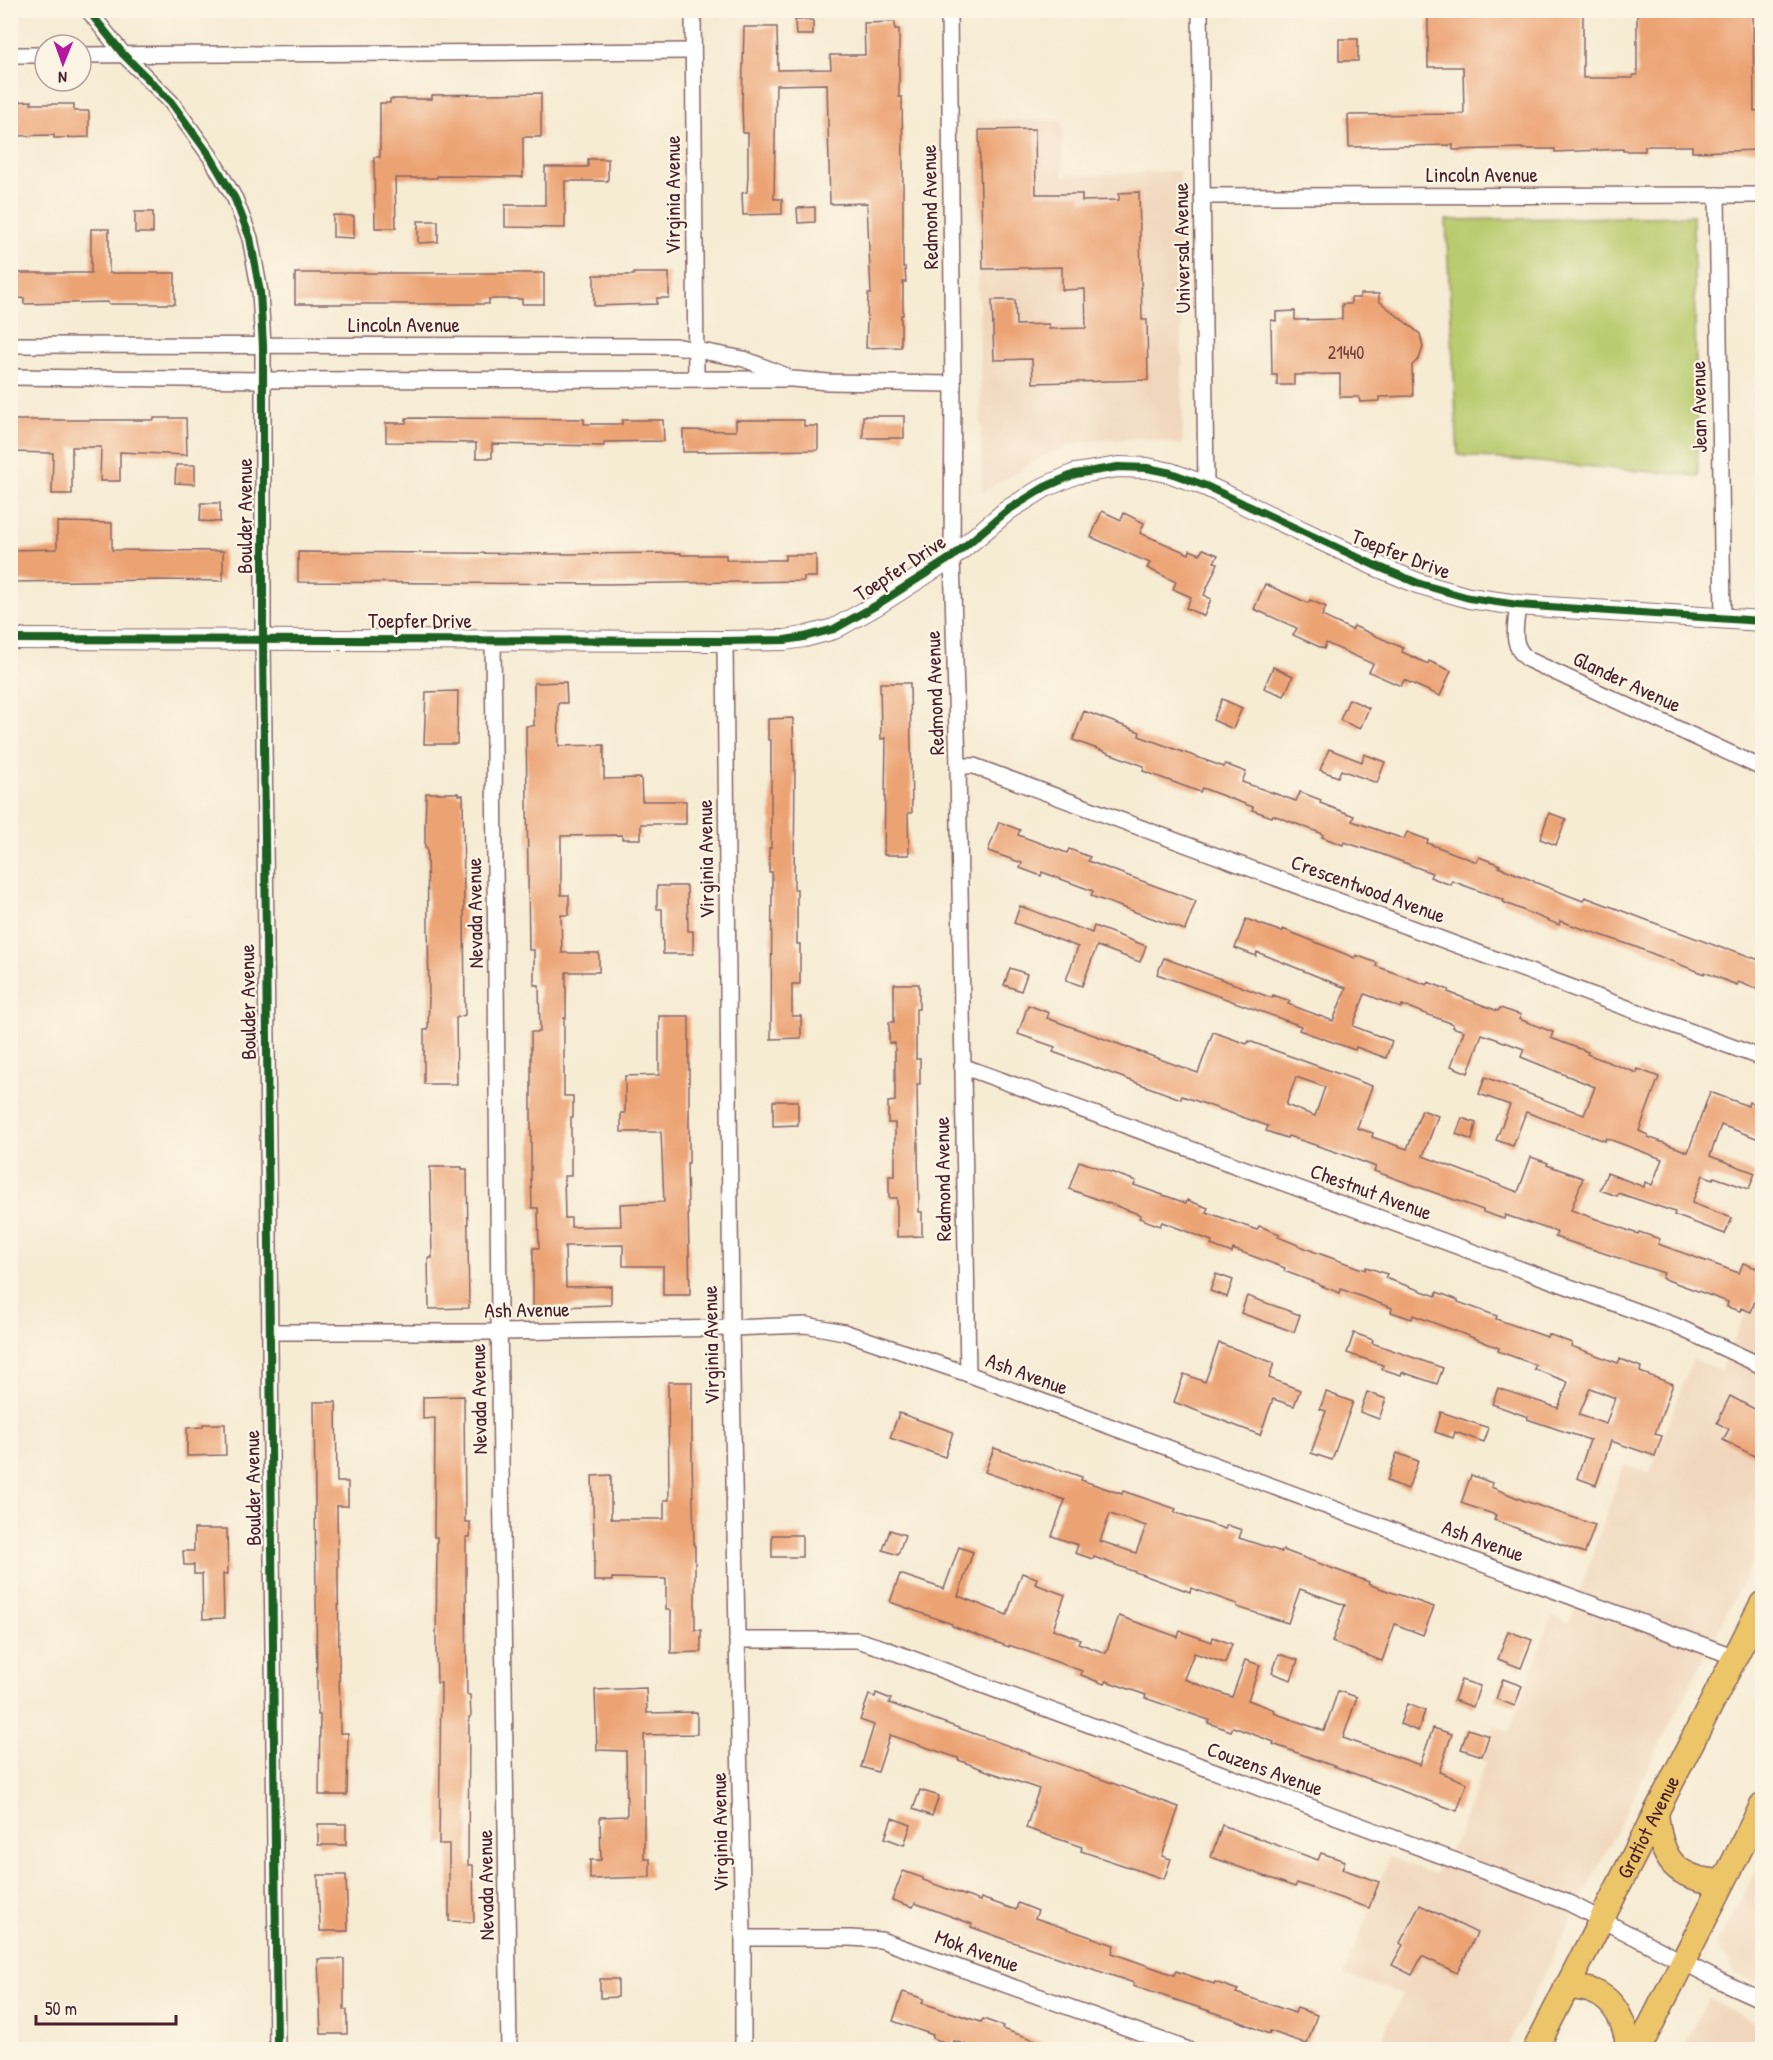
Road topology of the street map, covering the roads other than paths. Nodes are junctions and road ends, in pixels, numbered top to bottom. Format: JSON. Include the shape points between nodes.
{"nodes":[{"id":1,"x":88,"y":10,"type":"edge"},
{"id":2,"x":693,"y":10,"type":"edge"},
{"id":3,"x":949,"y":10,"type":"edge"},
{"id":4,"x":1200,"y":10,"type":"edge"},
{"id":5,"x":693,"y":51,"type":"junction"},
{"id":6,"x":123,"y":54,"type":"junction"},
{"id":7,"x":10,"y":55,"type":"edge"},
{"id":8,"x":33,"y":55,"type":"edge"},
{"id":9,"x":93,"y":55,"type":"edge"},
{"id":10,"x":1717,"y":195,"type":"junction"},
{"id":11,"x":1762,"y":195,"type":"edge"},
{"id":12,"x":1203,"y":196,"type":"junction"},
{"id":13,"x":10,"y":345,"type":"edge"},
{"id":14,"x":263,"y":346,"type":"junction"},
{"id":15,"x":695,"y":349,"type":"junction"},
{"id":16,"x":10,"y":377,"type":"edge"},
{"id":17,"x":696,"y":378,"type":"junction"},
{"id":18,"x":792,"y":379,"type":"junction"},
{"id":19,"x":263,"y":380,"type":"junction"},
{"id":20,"x":953,"y":384,"type":"junction"},
{"id":21,"x":1206,"y":486,"type":"junction"},
{"id":22,"x":952,"y":557,"type":"junction"},
{"id":23,"x":1518,"y":605,"type":"junction"},
{"id":24,"x":1723,"y":619,"type":"junction"},
{"id":25,"x":1762,"y":621,"type":"edge"},
{"id":26,"x":10,"y":639,"type":"edge"},
{"id":27,"x":263,"y":639,"type":"junction"},
{"id":28,"x":493,"y":639,"type":"junction"},
{"id":29,"x":725,"y":641,"type":"junction"},
{"id":30,"x":958,"y":766,"type":"junction"},
{"id":31,"x":1762,"y":768,"type":"edge"},
{"id":32,"x":1762,"y":1058,"type":"edge"},
{"id":33,"x":962,"y":1066,"type":"junction"},
{"id":34,"x":731,"y":1329,"type":"junction"},
{"id":35,"x":269,"y":1332,"type":"junction"},
{"id":36,"x":500,"y":1332,"type":"junction"},
{"id":37,"x":1762,"y":1366,"type":"edge"},
{"id":38,"x":968,"y":1374,"type":"junction"},
{"id":39,"x":1762,"y":1604,"type":"edge"},
{"id":40,"x":737,"y":1640,"type":"junction"},
{"id":41,"x":1735,"y":1657,"type":"junction"},
{"id":42,"x":1762,"y":1806,"type":"edge"},
{"id":43,"x":1656,"y":1812,"type":"junction"},
{"id":44,"x":1723,"y":1882,"type":"junction"},
{"id":45,"x":1601,"y":1919,"type":"junction"},
{"id":46,"x":743,"y":1938,"type":"junction"},
{"id":47,"x":1684,"y":1961,"type":"junction"},
{"id":48,"x":1566,"y":1987,"type":"junction"},
{"id":49,"x":1762,"y":2000,"type":"edge"},
{"id":50,"x":277,"y":2049,"type":"edge"},
{"id":51,"x":509,"y":2049,"type":"edge"},
{"id":52,"x":743,"y":2049,"type":"edge"},
{"id":53,"x":1189,"y":2049,"type":"edge"},
{"id":54,"x":1535,"y":2049,"type":"edge"},
{"id":55,"x":1629,"y":2049,"type":"edge"},
{"id":56,"x":1638,"y":2049,"type":"edge"}],
"edges":[{"from":1,"to":6,"type":"street","name":"Boulder Avenue"},
{"from":2,"to":5,"type":"street","name":"Virginia Avenue"},
{"from":3,"to":20,"type":"street","name":"Redmond Avenue"},
{"from":4,"to":12,"type":"street","name":"Universal Avenue"},
{"from":5,"to":6,"type":"street"},
{"from":5,"to":15,"type":"street","name":"Virginia Avenue"},
{"from":6,"to":9,"type":"street"},
{"from":6,"to":14,"type":"street","name":"Boulder Avenue","via":[[171,102],[210,156],[234,199],[250,238],[260,292]]},
{"from":7,"to":8,"type":"street"},
{"from":10,"to":11,"type":"street","name":"Lincoln Avenue"},
{"from":10,"to":12,"type":"street","name":"Lincoln Avenue"},
{"from":10,"to":24,"type":"street","name":"Jean Avenue"},
{"from":12,"to":21,"type":"street","name":"Universal Avenue"},
{"from":13,"to":14,"type":"street","name":"Lincoln Avenue"},
{"from":14,"to":15,"type":"street","name":"Lincoln Avenue"},
{"from":14,"to":19,"type":"street","name":"Boulder Avenue"},
{"from":15,"to":17,"type":"street","name":"Virginia Avenue"},
{"from":15,"to":18,"type":"street","name":"Lincoln Avenue","via":[[744,359]]},
{"from":16,"to":19,"type":"street","name":"Lincoln Avenue"},
{"from":17,"to":18,"type":"street","name":"Lincoln Avenue"},
{"from":17,"to":19,"type":"street","name":"Lincoln Avenue"},
{"from":18,"to":20,"type":"street","name":"Lincoln Avenue"},
{"from":19,"to":27,"type":"street","name":"Boulder Avenue"},
{"from":20,"to":22,"type":"street","name":"Redmond Avenue"},
{"from":21,"to":22,"type":"street","name":"Toepfer Drive","via":[[1147,468],[1118,467],[1075,474],[1008,510]]},
{"from":21,"to":23,"type":"street","name":"Toepfer Drive","via":[[1420,584],[1469,598]]},
{"from":22,"to":29,"type":"street","name":"Toepfer Drive","via":[[834,629],[804,638]]},
{"from":22,"to":30,"type":"street","name":"Redmond Avenue"},
{"from":23,"to":24,"type":"street","name":"Toepfer Drive"},
{"from":23,"to":31,"type":"street","name":"Glander Avenue","via":[[1515,640],[1520,653],[1529,660]]},
{"from":24,"to":25,"type":"street","name":"Toepfer Drive"},
{"from":26,"to":27,"type":"street","name":"Toepfer Drive"},
{"from":27,"to":28,"type":"street","name":"Toepfer Drive"},
{"from":27,"to":35,"type":"street","name":"Boulder Avenue"},
{"from":28,"to":29,"type":"street","name":"Toepfer Drive"},
{"from":28,"to":36,"type":"street","name":"Nevada Avenue"},
{"from":29,"to":34,"type":"street","name":"Virginia Avenue"},
{"from":30,"to":32,"type":"street","name":"Crescentwood Avenue","via":[[991,772]]},
{"from":30,"to":33,"type":"street","name":"Redmond Avenue"},
{"from":33,"to":37,"type":"street","name":"Chestnut Avenue","via":[[1674,1325]]},
{"from":33,"to":38,"type":"street","name":"Redmond Avenue"},
{"from":34,"to":36,"type":"street","name":"Ash Avenue"},
{"from":34,"to":38,"type":"street","name":"Ash Avenue","via":[[806,1325],[843,1332]]},
{"from":34,"to":40,"type":"street","name":"Virginia Avenue"},
{"from":35,"to":36,"type":"street","name":"Ash Avenue"},
{"from":35,"to":50,"type":"street","name":"Boulder Avenue"},
{"from":36,"to":51,"type":"street","name":"Nevada Avenue"},
{"from":38,"to":41,"type":"street","name":"Ash Avenue"},
{"from":39,"to":41,"type":"main road","name":"Gratiot Avenue"},
{"from":40,"to":45,"type":"street","name":"Couzens Avenue","via":[[857,1640],[1569,1903]]},
{"from":40,"to":46,"type":"street","name":"Virginia Avenue"},
{"from":41,"to":43,"type":"main road","name":"Gratiot Avenue"},
{"from":42,"to":44,"type":"main road"},
{"from":43,"to":44,"type":"main road","via":[[1658,1834],[1671,1862],[1695,1879]]},
{"from":43,"to":45,"type":"main road","name":"Gratiot Avenue"},
{"from":44,"to":47,"type":"main road"},
{"from":45,"to":47,"type":"street","name":"Couzens Avenue"},
{"from":45,"to":48,"type":"main road","name":"Gratiot Avenue"},
{"from":46,"to":52,"type":"street","name":"Virginia Avenue"},
{"from":46,"to":53,"type":"street","name":"Mok Avenue","via":[[881,1940]]},
{"from":47,"to":49,"type":"street","name":"Couzens Avenue"},
{"from":47,"to":56,"type":"main road"},
{"from":48,"to":54,"type":"main road","name":"Gratiot Avenue"},
{"from":48,"to":55,"type":"main road","via":[[1593,1991],[1603,1997],[1619,2014]]}]}
